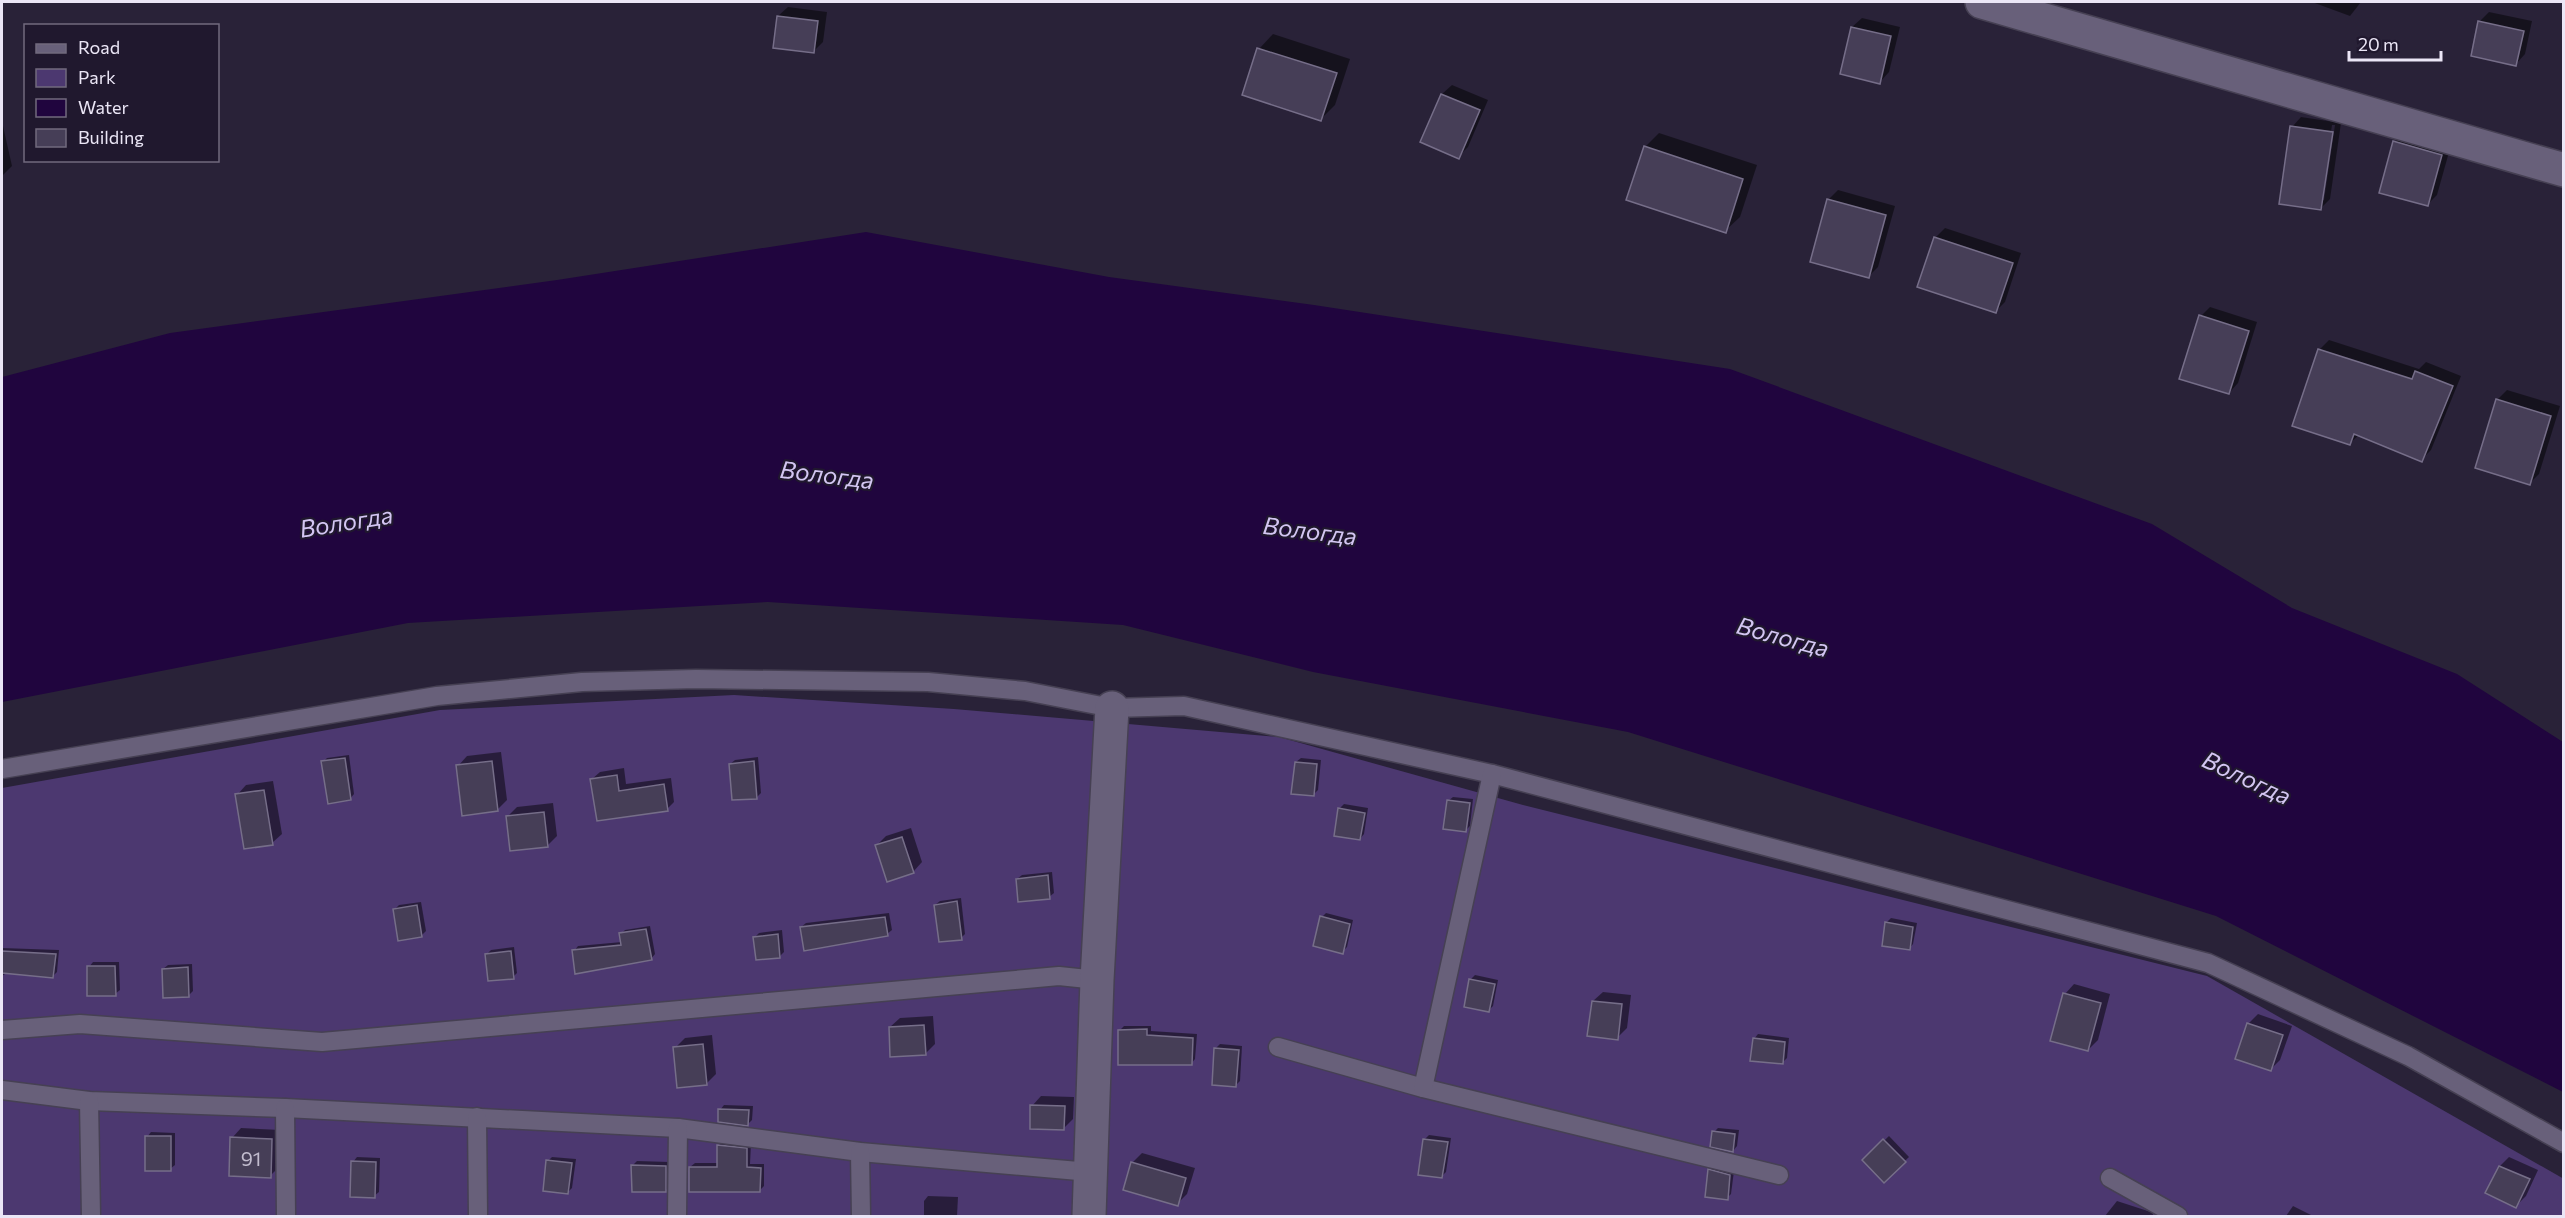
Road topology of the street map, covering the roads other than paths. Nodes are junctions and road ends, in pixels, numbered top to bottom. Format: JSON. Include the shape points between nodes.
{"nodes":[{"id":1,"x":1982,"y":2,"type":"edge"},
{"id":2,"x":2564,"y":170,"type":"edge"},
{"id":3,"x":1112,"y":708,"type":"junction"},
{"id":4,"x":2,"y":769,"type":"edge"},
{"id":5,"x":1492,"y":774,"type":"junction"},
{"id":6,"x":1097,"y":980,"type":"junction"},
{"id":7,"x":2,"y":1030,"type":"edge"},
{"id":8,"x":1278,"y":1047,"type":"dead end"},
{"id":9,"x":1423,"y":1088,"type":"junction"},
{"id":10,"x":2,"y":1090,"type":"edge"},
{"id":11,"x":89,"y":1101,"type":"junction"},
{"id":12,"x":285,"y":1108,"type":"junction"},
{"id":13,"x":477,"y":1117,"type":"junction"},
{"id":14,"x":678,"y":1128,"type":"junction"},
{"id":15,"x":2564,"y":1143,"type":"edge"},
{"id":16,"x":860,"y":1152,"type":"junction"},
{"id":17,"x":1090,"y":1173,"type":"junction"},
{"id":18,"x":1779,"y":1175,"type":"dead end"},
{"id":19,"x":2110,"y":1178,"type":"dead end"},
{"id":20,"x":91,"y":1216,"type":"edge"},
{"id":21,"x":286,"y":1216,"type":"edge"},
{"id":22,"x":478,"y":1216,"type":"edge"},
{"id":23,"x":677,"y":1216,"type":"edge"},
{"id":24,"x":861,"y":1216,"type":"edge"},
{"id":25,"x":1089,"y":1216,"type":"edge"},
{"id":26,"x":2178,"y":1216,"type":"edge"}],
"edges":[{"from":1,"to":2,"type":"street"},
{"from":3,"to":4,"type":"lane","via":[[1025,691],[928,682],[582,681],[437,696]]},
{"from":3,"to":5,"type":"lane","via":[[1184,706]]},
{"from":3,"to":6,"type":"street"},
{"from":5,"to":9,"type":"lane"},
{"from":5,"to":15,"type":"lane","via":[[2208,963],[2408,1056]]},
{"from":6,"to":7,"type":"lane","via":[[1059,976],[322,1042],[80,1024]]},
{"from":6,"to":17,"type":"street"},
{"from":8,"to":9,"type":"lane"},
{"from":9,"to":18,"type":"lane"},
{"from":10,"to":11,"type":"lane"},
{"from":11,"to":12,"type":"lane"},
{"from":11,"to":20,"type":"lane"},
{"from":12,"to":13,"type":"lane"},
{"from":12,"to":21,"type":"lane"},
{"from":13,"to":14,"type":"lane"},
{"from":13,"to":22,"type":"lane"},
{"from":14,"to":16,"type":"lane"},
{"from":14,"to":23,"type":"lane"},
{"from":16,"to":17,"type":"lane"},
{"from":16,"to":24,"type":"lane"},
{"from":17,"to":25,"type":"street"},
{"from":19,"to":26,"type":"lane"}]}
